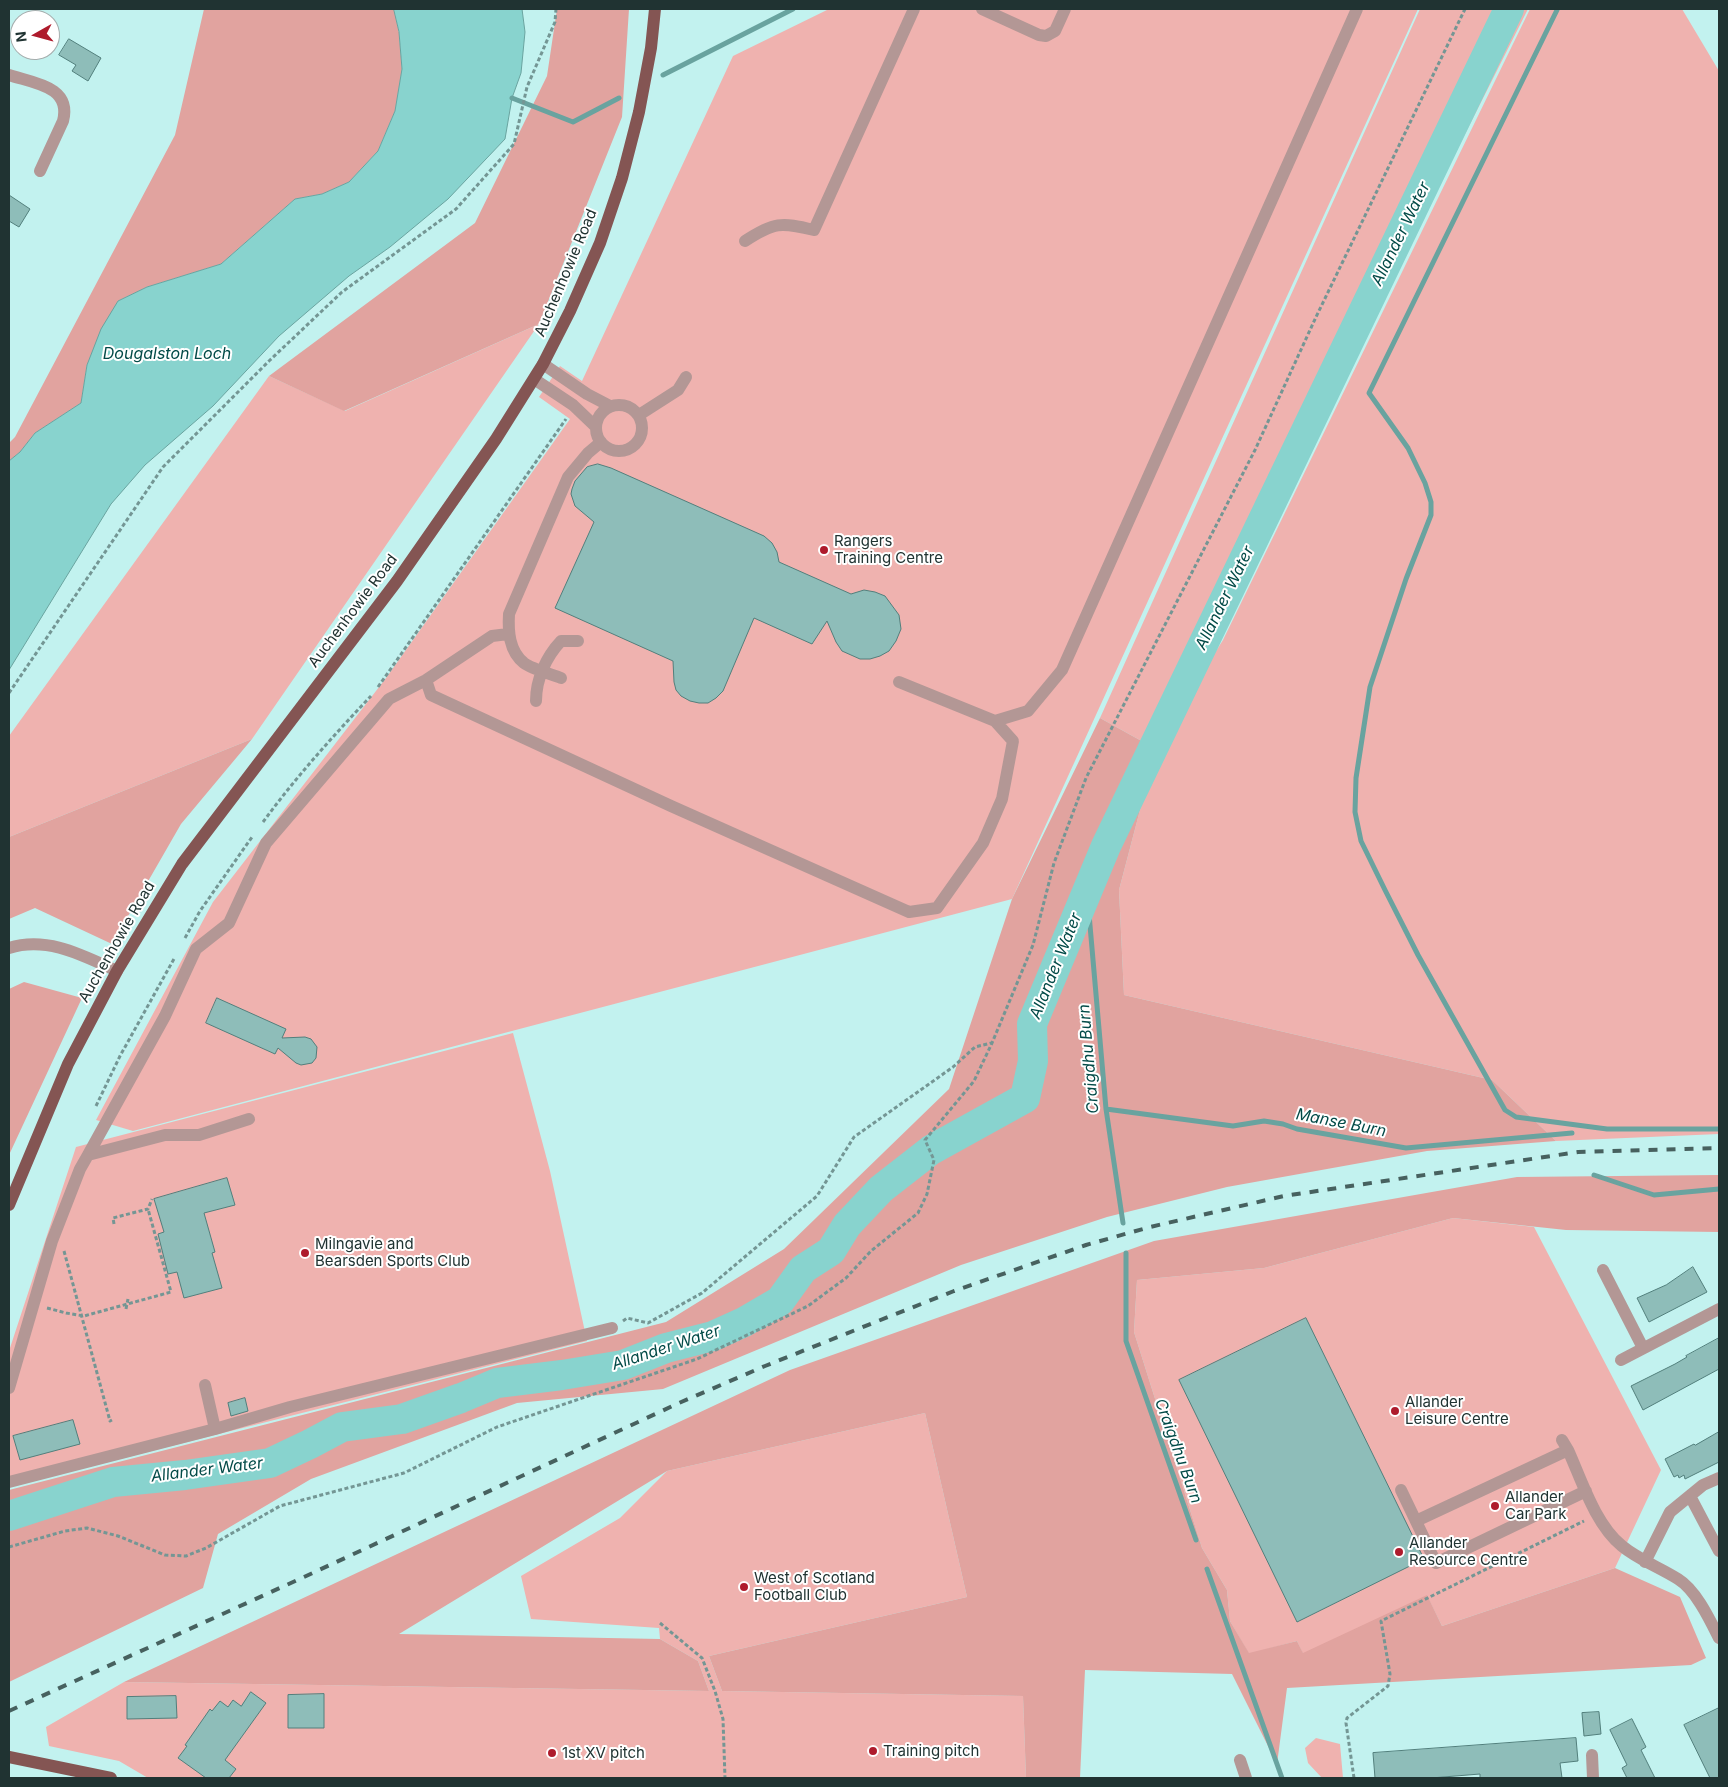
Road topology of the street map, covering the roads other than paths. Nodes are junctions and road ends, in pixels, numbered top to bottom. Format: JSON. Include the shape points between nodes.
{"nodes":[{"id":1,"x":655,"y":9,"type":"edge"},
{"id":2,"x":914,"y":9,"type":"edge"},
{"id":3,"x":982,"y":9,"type":"edge"},
{"id":4,"x":1065,"y":9,"type":"edge"},
{"id":5,"x":1357,"y":9,"type":"edge"},
{"id":6,"x":9,"y":75,"type":"edge"},
{"id":7,"x":40,"y":171,"type":"dead end"},
{"id":8,"x":745,"y":241,"type":"dead end"},
{"id":9,"x":543,"y":364,"type":"junction"},
{"id":10,"x":686,"y":377,"type":"dead end"},
{"id":11,"x":534,"y":379,"type":"junction"},
{"id":12,"x":610,"y":406,"type":"junction"},
{"id":13,"x":639,"y":415,"type":"junction"},
{"id":14,"x":596,"y":427,"type":"junction"},
{"id":15,"x":601,"y":442,"type":"junction"},
{"id":16,"x":508,"y":634,"type":"junction"},
{"id":17,"x":578,"y":641,"type":"dead end"},
{"id":18,"x":542,"y":671,"type":"junction"},
{"id":19,"x":561,"y":678,"type":"dead end"},
{"id":20,"x":426,"y":680,"type":"junction"},
{"id":21,"x":899,"y":682,"type":"dead end"},
{"id":22,"x":536,"y":701,"type":"dead end"},
{"id":23,"x":995,"y":721,"type":"junction"},
{"id":24,"x":9,"y":948,"type":"edge"},
{"id":25,"x":117,"y":970,"type":"junction"},
{"id":26,"x":249,"y":1119,"type":"dead end"},
{"id":27,"x":88,"y":1155,"type":"junction"},
{"id":28,"x":9,"y":1205,"type":"edge"},
{"id":29,"x":1603,"y":1270,"type":"dead end"},
{"id":30,"x":1719,"y":1309,"type":"edge"},
{"id":31,"x":612,"y":1328,"type":"road end"},
{"id":32,"x":1643,"y":1348,"type":"junction"},
{"id":33,"x":1621,"y":1360,"type":"dead end"},
{"id":34,"x":205,"y":1385,"type":"dead end"},
{"id":35,"x":9,"y":1388,"type":"edge"},
{"id":36,"x":215,"y":1429,"type":"junction"},
{"id":37,"x":1719,"y":1478,"type":"edge"},
{"id":38,"x":9,"y":1482,"type":"edge"},
{"id":39,"x":1401,"y":1490,"type":"dead end"},
{"id":40,"x":1586,"y":1491,"type":"junction"},
{"id":41,"x":1690,"y":1496,"type":"junction"},
{"id":42,"x":1416,"y":1522,"type":"junction"},
{"id":43,"x":1719,"y":1551,"type":"edge"},
{"id":44,"x":1645,"y":1562,"type":"junction"},
{"id":45,"x":1719,"y":1638,"type":"edge"},
{"id":46,"x":1592,"y":1755,"type":"dead end"},
{"id":47,"x":9,"y":1757,"type":"edge"},
{"id":48,"x":1240,"y":1760,"type":"dead end"},
{"id":49,"x":111,"y":1778,"type":"edge"},
{"id":50,"x":1246,"y":1778,"type":"edge"},
{"id":51,"x":1593,"y":1778,"type":"edge"}],
"edges":[{"from":1,"to":9,"type":"main road","name":"Auchenhowie Road","via":[[639,112],[622,178],[600,243]]},
{"from":2,"to":8,"type":"street","via":[[814,230],[788,223],[765,228]]},
{"from":3,"to":4,"type":"street","via":[[1046,36],[1055,31]]},
{"from":5,"to":23,"type":"street","via":[[1062,670],[1028,711]]},
{"from":6,"to":7,"type":"street","via":[[52,89],[60,96],[65,113]]},
{"from":9,"to":11,"type":"main road","name":"Auchenhowie Road"},
{"from":9,"to":12,"type":"street"},
{"from":10,"to":13,"type":"street","via":[[678,390]]},
{"from":11,"to":14,"type":"street","via":[[573,405]]},
{"from":11,"to":25,"type":"main road","name":"Auchenhowie Road","via":[[397,581],[182,864]]},
{"from":12,"to":13,"type":"street","via":[[623,404]]},
{"from":12,"to":14,"type":"street","via":[[600,414]]},
{"from":13,"to":15,"type":"street","via":[[643,432],[633,447],[616,451]]},
{"from":14,"to":15,"type":"street"},
{"from":15,"to":16,"type":"street","via":[[568,477],[509,614]]},
{"from":16,"to":18,"type":"street","via":[[515,652],[524,663]]},
{"from":16,"to":20,"type":"street","via":[[492,636]]},
{"from":17,"to":18,"type":"street","via":[[561,641],[552,650]]},
{"from":18,"to":19,"type":"street"},
{"from":18,"to":22,"type":"street","via":[[536,687]]},
{"from":20,"to":23,"type":"street","via":[[431,695],[909,912],[937,908],[983,842],[1002,799],[1013,741]]},
{"from":20,"to":27,"type":"street","via":[[389,699],[266,843],[229,922],[196,949],[165,1016]]},
{"from":21,"to":23,"type":"street"},
{"from":24,"to":25,"type":"street","via":[[21,944],[57,945]]},
{"from":25,"to":28,"type":"main road","name":"Auchenhowie Road","via":[[68,1064]]},
{"from":26,"to":27,"type":"street","via":[[199,1135],[165,1135]]},
{"from":27,"to":35,"type":"street","via":[[52,1241]]},
{"from":29,"to":32,"type":"street"},
{"from":30,"to":32,"type":"street"},
{"from":31,"to":36,"type":"street"},
{"from":32,"to":33,"type":"street"},
{"from":34,"to":36,"type":"street"},
{"from":36,"to":38,"type":"street"},
{"from":37,"to":41,"type":"street"},
{"from":39,"to":42,"type":"street"},
{"from":40,"to":42,"type":"street","via":[[1436,1563]]},
{"from":40,"to":42,"type":"street","via":[[1565,1445]]},
{"from":40,"to":44,"type":"street","via":[[1600,1520],[1621,1546]]},
{"from":41,"to":43,"type":"street"},
{"from":41,"to":44,"type":"street","via":[[1670,1512]]},
{"from":44,"to":45,"type":"street","via":[[1680,1580],[1703,1606]]},
{"from":46,"to":51,"type":"street"},
{"from":47,"to":49,"type":"main road"},
{"from":48,"to":50,"type":"street"}]}
